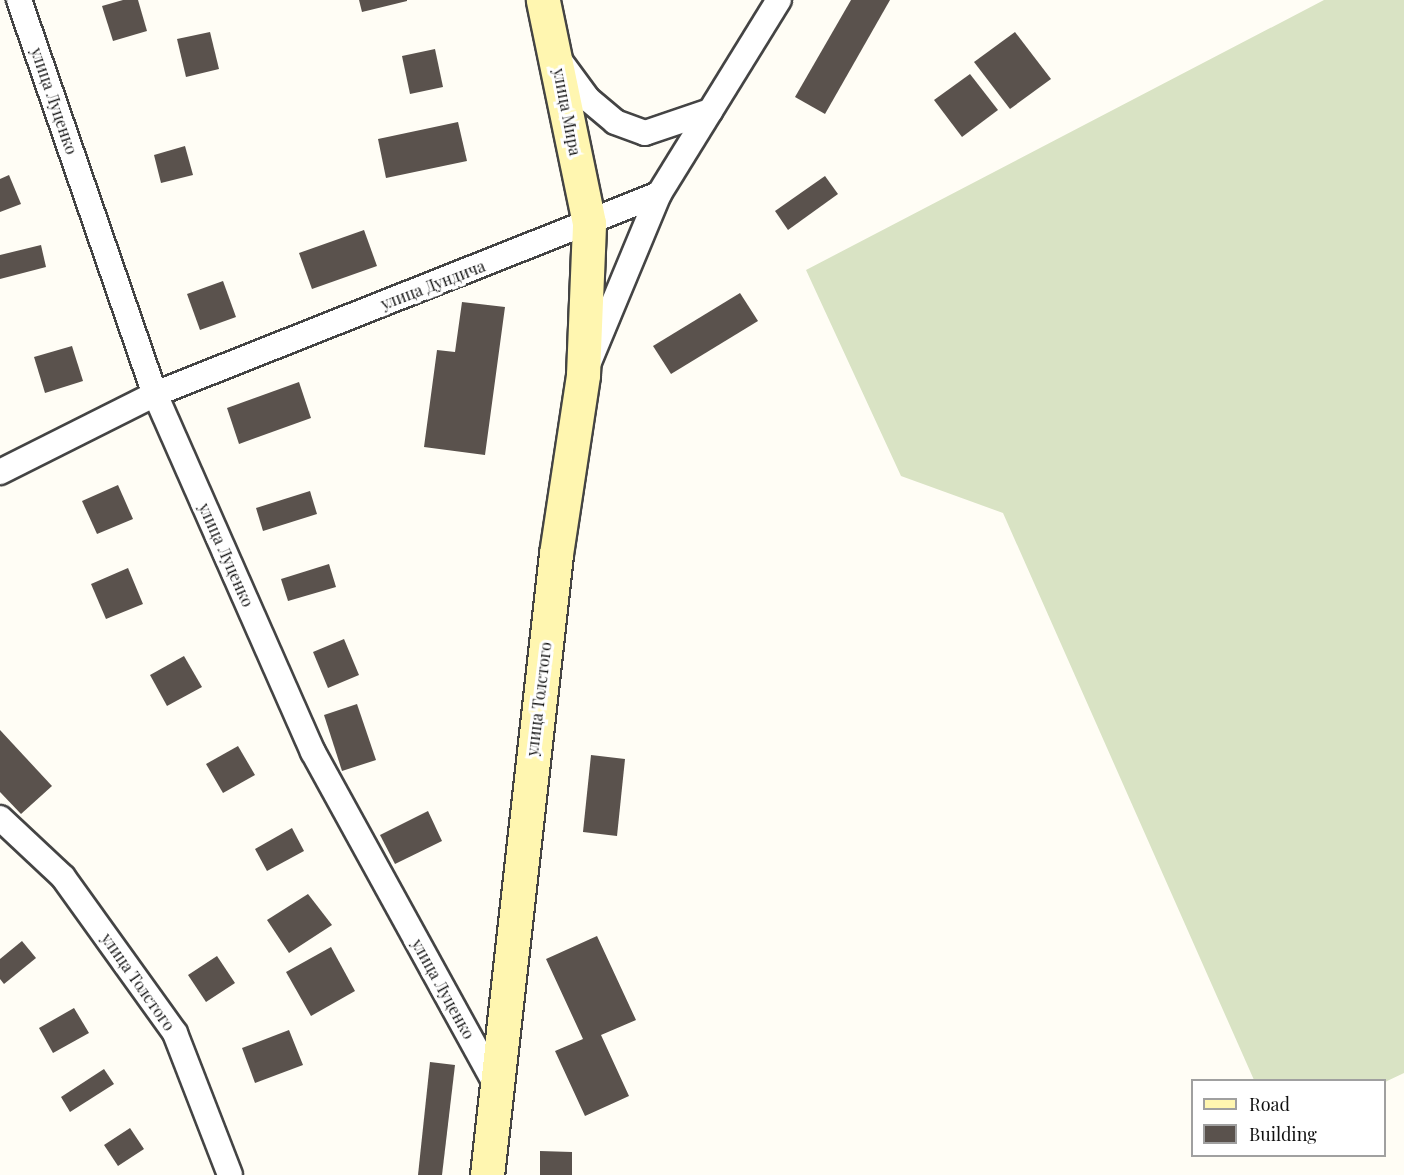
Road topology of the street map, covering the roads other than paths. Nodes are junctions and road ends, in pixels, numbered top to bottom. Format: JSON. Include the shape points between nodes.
{"nodes":[{"id":1,"x":19,"y":0,"type":"edge"},
{"id":2,"x":543,"y":0,"type":"edge"},
{"id":3,"x":779,"y":0,"type":"edge"},
{"id":4,"x":556,"y":55,"type":"junction"},
{"id":5,"x":710,"y":111,"type":"junction"},
{"id":6,"x":659,"y":194,"type":"junction"},
{"id":7,"x":589,"y":224,"type":"junction"},
{"id":8,"x":583,"y":375,"type":"junction"},
{"id":9,"x":155,"y":394,"type":"junction"},
{"id":10,"x":0,"y":472,"type":"edge"},
{"id":11,"x":0,"y":818,"type":"edge"},
{"id":12,"x":495,"y":1083,"type":"junction"},
{"id":13,"x":230,"y":1175,"type":"edge"},
{"id":14,"x":487,"y":1175,"type":"edge"}],
"edges":[{"from":1,"to":9,"type":"street","name":"улица Луценко"},
{"from":2,"to":4,"type":"main road","name":"улица Мира"},
{"from":3,"to":5,"type":"street"},
{"from":4,"to":5,"type":"street","via":[[588,99],[615,122],[645,133]]},
{"from":4,"to":7,"type":"main road","name":"улица Мира"},
{"from":5,"to":6,"type":"street"},
{"from":6,"to":7,"type":"street","name":"улица Дундича"},
{"from":6,"to":8,"type":"street"},
{"from":7,"to":8,"type":"main road","name":"улица Толстого"},
{"from":7,"to":9,"type":"street","name":"улица Дундича"},
{"from":8,"to":12,"type":"main road","name":"улица Толстого","via":[[556,554]]},
{"from":9,"to":10,"type":"street","name":"улица Дундича"},
{"from":9,"to":12,"type":"street","name":"улица Луценко","via":[[313,752]]},
{"from":11,"to":13,"type":"street","name":"улица Толстого","via":[[63,877],[175,1033]]},
{"from":12,"to":14,"type":"main road","name":"улица Толстого"}]}
